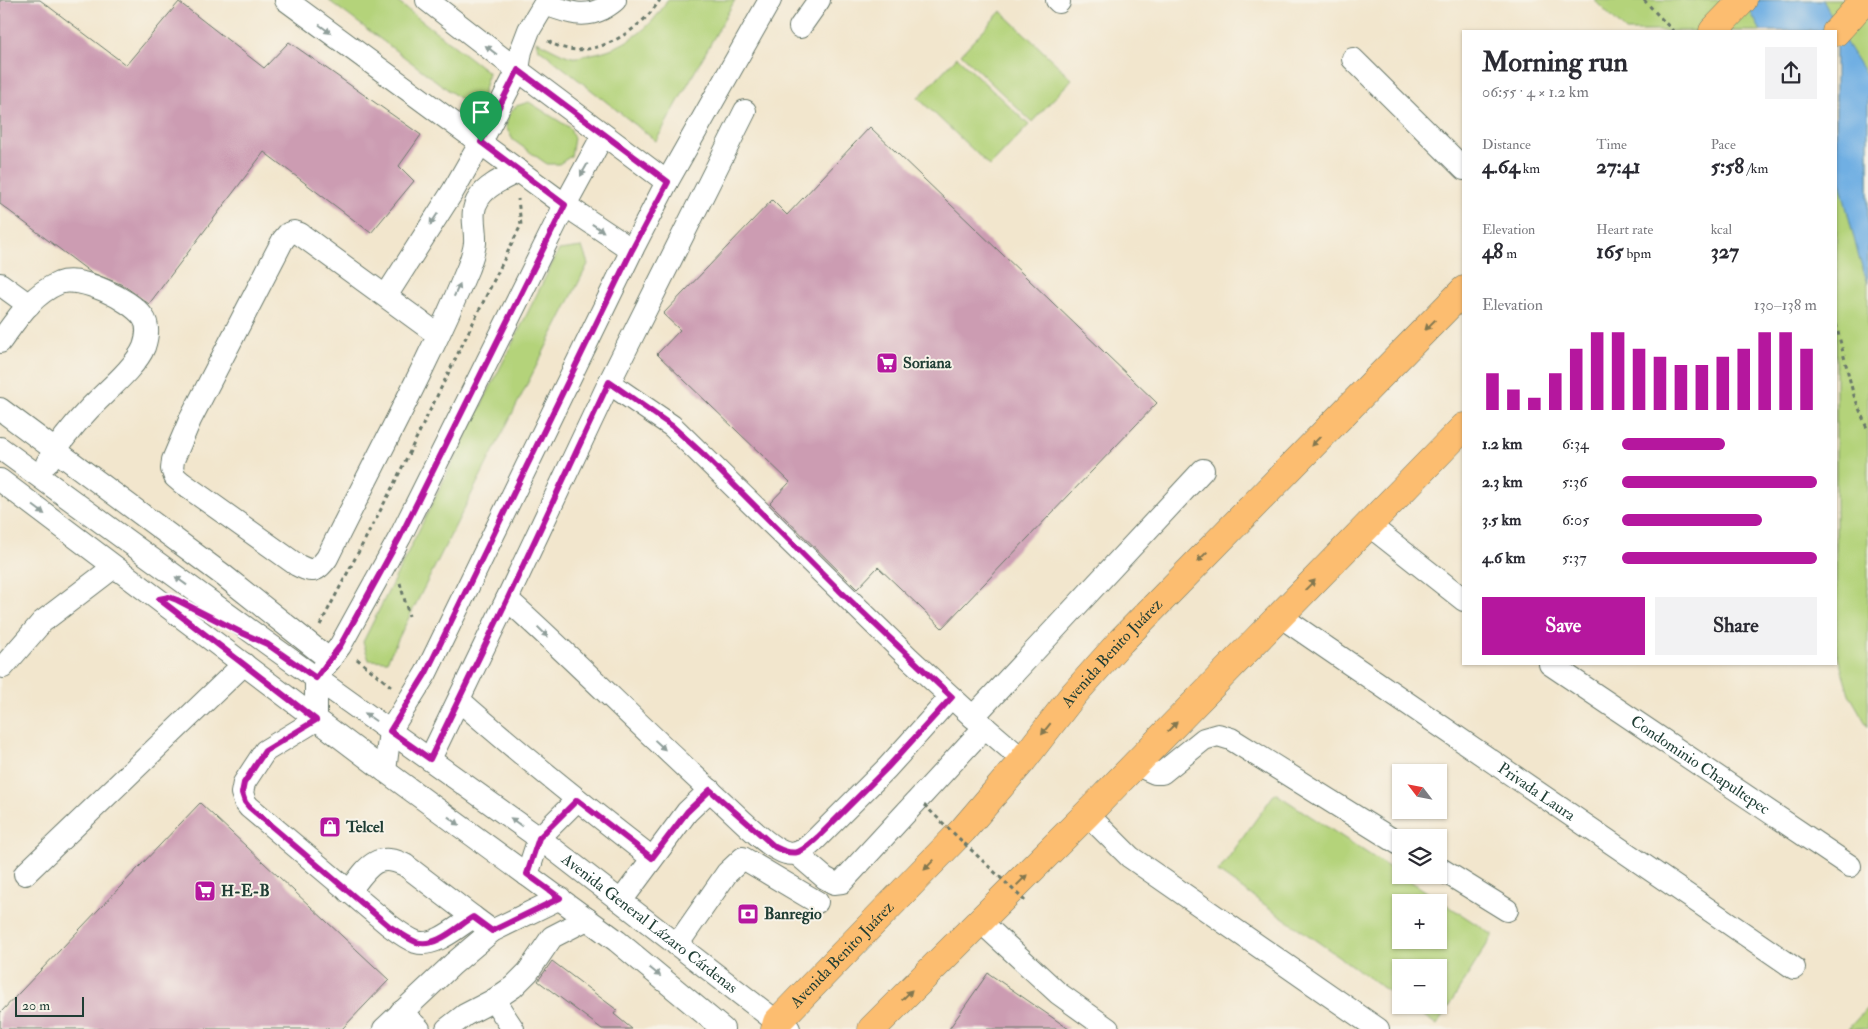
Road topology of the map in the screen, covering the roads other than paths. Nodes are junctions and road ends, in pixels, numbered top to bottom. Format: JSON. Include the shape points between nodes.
{"nodes":[{"id":1,"x":286,"y":0,"type":"edge"},
{"id":2,"x":427,"y":0,"type":"edge"},
{"id":3,"x":615,"y":0,"type":"edge"},
{"id":4,"x":770,"y":0,"type":"edge"},
{"id":5,"x":819,"y":0,"type":"edge"},
{"id":6,"x":1743,"y":0,"type":"edge"},
{"id":7,"x":1865,"y":0,"type":"edge"},
{"id":8,"x":546,"y":2,"type":"edge"},
{"id":9,"x":800,"y":28,"type":"dead end"},
{"id":10,"x":1714,"y":30,"type":"edge"},
{"id":11,"x":1837,"y":31,"type":"edge"},
{"id":12,"x":1353,"y":60,"type":"dead end"},
{"id":13,"x":518,"y":70,"type":"junction"},
{"id":14,"x":745,"y":111,"type":"dead end"},
{"id":15,"x":603,"y":135,"type":"junction"},
{"id":16,"x":481,"y":142,"type":"junction"},
{"id":17,"x":1462,"y":167,"type":"edge"},
{"id":18,"x":519,"y":171,"type":"junction"},
{"id":19,"x":668,"y":182,"type":"junction"},
{"id":20,"x":449,"y":197,"type":"junction"},
{"id":21,"x":565,"y":205,"type":"junction"},
{"id":22,"x":474,"y":213,"type":"junction"},
{"id":23,"x":632,"y":250,"type":"junction"},
{"id":24,"x":0,"y":284,"type":"edge"},
{"id":25,"x":1462,"y":292,"type":"edge"},
{"id":26,"x":386,"y":296,"type":"junction"},
{"id":27,"x":29,"y":305,"type":"junction"},
{"id":28,"x":437,"y":334,"type":"junction"},
{"id":29,"x":0,"y":342,"type":"edge"},
{"id":30,"x":609,"y":382,"type":"junction"},
{"id":31,"x":0,"y":409,"type":"edge"},
{"id":32,"x":1462,"y":429,"type":"edge"},
{"id":33,"x":0,"y":448,"type":"edge"},
{"id":34,"x":55,"y":450,"type":"junction"},
{"id":35,"x":1203,"y":470,"type":"dead end"},
{"id":36,"x":38,"y":477,"type":"junction"},
{"id":37,"x":0,"y":480,"type":"edge"},
{"id":38,"x":1369,"y":526,"type":"junction"},
{"id":39,"x":114,"y":567,"type":"junction"},
{"id":40,"x":1462,"y":598,"type":"edge"},
{"id":41,"x":507,"y":600,"type":"junction"},
{"id":42,"x":173,"y":610,"type":"junction"},
{"id":43,"x":1280,"y":616,"type":"junction"},
{"id":44,"x":267,"y":644,"type":"junction"},
{"id":45,"x":335,"y":653,"type":"junction"},
{"id":46,"x":244,"y":664,"type":"junction"},
{"id":47,"x":1551,"y":665,"type":"edge"},
{"id":48,"x":3,"y":667,"type":"dead end"},
{"id":49,"x":316,"y":678,"type":"junction"},
{"id":50,"x":952,"y":697,"type":"junction"},
{"id":51,"x":459,"y":700,"type":"junction"},
{"id":52,"x":316,"y":720,"type":"junction"},
{"id":53,"x":979,"y":722,"type":"junction"},
{"id":54,"x":390,"y":731,"type":"junction"},
{"id":55,"x":1144,"y":755,"type":"junction"},
{"id":56,"x":430,"y":759,"type":"junction"},
{"id":57,"x":1022,"y":760,"type":"junction"},
{"id":58,"x":385,"y":772,"type":"junction"},
{"id":59,"x":710,"y":790,"type":"junction"},
{"id":60,"x":577,"y":800,"type":"junction"},
{"id":61,"x":1087,"y":814,"type":"junction"},
{"id":62,"x":539,"y":838,"type":"junction"},
{"id":63,"x":1392,"y":839,"type":"edge"},
{"id":64,"x":797,"y":854,"type":"junction"},
{"id":65,"x":652,"y":858,"type":"junction"},
{"id":66,"x":1850,"y":866,"type":"dead end"},
{"id":67,"x":1447,"y":873,"type":"edge"},
{"id":68,"x":25,"y":874,"type":"dead end"},
{"id":69,"x":527,"y":874,"type":"junction"},
{"id":70,"x":349,"y":892,"type":"junction"},
{"id":71,"x":560,"y":898,"type":"junction"},
{"id":72,"x":621,"y":901,"type":"junction"},
{"id":73,"x":817,"y":902,"type":"dead end"},
{"id":74,"x":1507,"y":910,"type":"dead end"},
{"id":75,"x":473,"y":917,"type":"junction"},
{"id":76,"x":587,"y":919,"type":"junction"},
{"id":77,"x":980,"y":921,"type":"junction"},
{"id":78,"x":492,"y":931,"type":"junction"},
{"id":79,"x":677,"y":945,"type":"junction"},
{"id":80,"x":1794,"y":968,"type":"dead end"},
{"id":81,"x":494,"y":1000,"type":"junction"},
{"id":82,"x":401,"y":1012,"type":"junction"},
{"id":83,"x":882,"y":1025,"type":"edge"},
{"id":84,"x":780,"y":1027,"type":"edge"},
{"id":85,"x":384,"y":1029,"type":"edge"},
{"id":86,"x":419,"y":1029,"type":"edge"},
{"id":87,"x":448,"y":1029,"type":"edge"},
{"id":88,"x":513,"y":1029,"type":"edge"},
{"id":89,"x":723,"y":1029,"type":"edge"},
{"id":90,"x":1108,"y":1029,"type":"edge"},
{"id":91,"x":1378,"y":1029,"type":"edge"}],
"edges":[{"from":1,"to":16,"type":"street","one_way":true},
{"from":13,"to":2,"type":"street","one_way":true},
{"from":3,"to":8,"type":"street","via":[[593,13],[575,14]]},
{"from":4,"to":19,"type":"street"},
{"from":5,"to":9,"type":"street"},
{"from":6,"to":10,"type":"main road"},
{"from":7,"to":11,"type":"main road"},
{"from":8,"to":13,"type":"street","via":[[529,30]]},
{"from":12,"to":17,"type":"street"},
{"from":13,"to":15,"type":"street"},
{"from":13,"to":16,"type":"street"},
{"from":14,"to":30,"type":"street"},
{"from":15,"to":19,"type":"street"},
{"from":15,"to":21,"type":"street","one_way":true},
{"from":16,"to":18,"type":"street"},
{"from":16,"to":20,"type":"street"},
{"from":18,"to":21,"type":"street"},
{"from":18,"to":22,"type":"street","via":[[483,193]]},
{"from":19,"to":23,"type":"street"},
{"from":20,"to":22,"type":"street"},
{"from":20,"to":26,"type":"street","one_way":true},
{"from":21,"to":23,"type":"street","one_way":true},
{"from":21,"to":45,"type":"street","via":[[400,537]]},
{"from":28,"to":22,"type":"street","one_way":true,"via":[[474,254]]},
{"from":23,"to":54,"type":"street","via":[[435,656]]},
{"from":24,"to":27,"type":"street"},
{"from":25,"to":57,"type":"main road","name":"Avenida Benito Juárez","one_way":true,"via":[[1121,641]]},
{"from":26,"to":28,"type":"street"},
{"from":26,"to":28,"type":"street","via":[[300,234],[288,234],[190,420],[173,460],[175,476],[296,565],[314,570],[326,558]]},
{"from":27,"to":29,"type":"street"},
{"from":27,"to":34,"type":"street","via":[[38,295],[60,283],[77,281],[107,292],[145,318],[144,348],[134,363],[65,435]]},
{"from":30,"to":41,"type":"street"},
{"from":30,"to":50,"type":"street","via":[[672,426],[712,462],[839,590]]},
{"from":31,"to":34,"type":"street"},
{"from":32,"to":38,"type":"main road"},
{"from":33,"to":36,"type":"street","name":"Avenida General Lázaro Cárdenas"},
{"from":34,"to":36,"type":"street"},
{"from":34,"to":45,"type":"street","via":[[223,575]]},
{"from":35,"to":53,"type":"street"},
{"from":44,"to":36,"type":"street","name":"Avenida General Lázaro Cárdenas","one_way":true},
{"from":37,"to":39,"type":"street","one_way":true},
{"from":38,"to":40,"type":"street"},
{"from":43,"to":38,"type":"main road","one_way":true},
{"from":39,"to":42,"type":"street"},
{"from":39,"to":48,"type":"street","via":[[42,622]]},
{"from":41,"to":51,"type":"street"},
{"from":41,"to":59,"type":"street","one_way":true},
{"from":42,"to":44,"type":"street","via":[[159,599],[169,597],[177,600]]},
{"from":42,"to":46,"type":"street"},
{"from":55,"to":43,"type":"main road","one_way":true},
{"from":43,"to":80,"type":"street","name":"Privada Laura"},
{"from":44,"to":49,"type":"street","name":"Avenida General Lázaro Cárdenas"},
{"from":45,"to":49,"type":"street"},
{"from":46,"to":52,"type":"street"},
{"from":46,"to":68,"type":"street"},
{"from":47,"to":66,"type":"street","name":"Condominio Chapultepec"},
{"from":49,"to":52,"type":"street"},
{"from":54,"to":49,"type":"street","name":"Avenida General Lázaro Cárdenas","one_way":true},
{"from":50,"to":53,"type":"street"},
{"from":50,"to":64,"type":"street","via":[[874,782],[813,843]]},
{"from":51,"to":56,"type":"street"},
{"from":51,"to":60,"type":"street"},
{"from":52,"to":58,"type":"street"},
{"from":52,"to":70,"type":"street","via":[[265,751],[247,777],[242,793],[249,807]]},
{"from":53,"to":57,"type":"street"},
{"from":53,"to":64,"type":"street","via":[[842,882],[829,881]]},
{"from":54,"to":56,"type":"street","name":"Avenida General Lázaro Cárdenas"},
{"from":54,"to":58,"type":"street"},
{"from":55,"to":61,"type":"main road"},
{"from":55,"to":63,"type":"street","via":[[1146,769],[1162,773],[1204,738],[1218,735],[1231,739]]},
{"from":62,"to":56,"type":"street","name":"Avenida General Lázaro Cárdenas","one_way":true},
{"from":57,"to":84,"type":"main road","name":"Avenida Benito Juárez","one_way":true,"via":[[963,830]]},
{"from":58,"to":69,"type":"street","one_way":true},
{"from":59,"to":64,"type":"street","via":[[775,847],[786,854]]},
{"from":59,"to":65,"type":"street","via":[[687,812]]},
{"from":60,"to":62,"type":"street"},
{"from":60,"to":65,"type":"street"},
{"from":77,"to":61,"type":"main road","one_way":true},
{"from":61,"to":91,"type":"street","via":[[1130,856]]},
{"from":62,"to":69,"type":"street"},
{"from":62,"to":72,"type":"street","name":"Avenida General Lázaro Cárdenas"},
{"from":65,"to":72,"type":"street"},
{"from":67,"to":74,"type":"street"},
{"from":69,"to":71,"type":"street"},
{"from":70,"to":75,"type":"street","via":[[389,926],[418,943],[436,941]]},
{"from":70,"to":75,"type":"street","via":[[376,862],[393,859]]},
{"from":71,"to":76,"type":"street"},
{"from":71,"to":78,"type":"street"},
{"from":72,"to":79,"type":"street","name":"Avenida General Lázaro Cárdenas"},
{"from":73,"to":79,"type":"street","via":[[743,858],[727,873]]},
{"from":75,"to":78,"type":"street"},
{"from":76,"to":81,"type":"street","via":[[552,937],[528,972]]},
{"from":76,"to":89,"type":"street","one_way":true},
{"from":83,"to":77,"type":"main road","one_way":true},
{"from":77,"to":90,"type":"street","via":[[1058,993]]},
{"from":78,"to":82,"type":"street"},
{"from":79,"to":84,"type":"street","name":"Avenida General Lázaro Cárdenas"},
{"from":81,"to":87,"type":"street","via":[[465,1015]]},
{"from":81,"to":88,"type":"street"},
{"from":82,"to":85,"type":"street"},
{"from":82,"to":86,"type":"street"}]}
